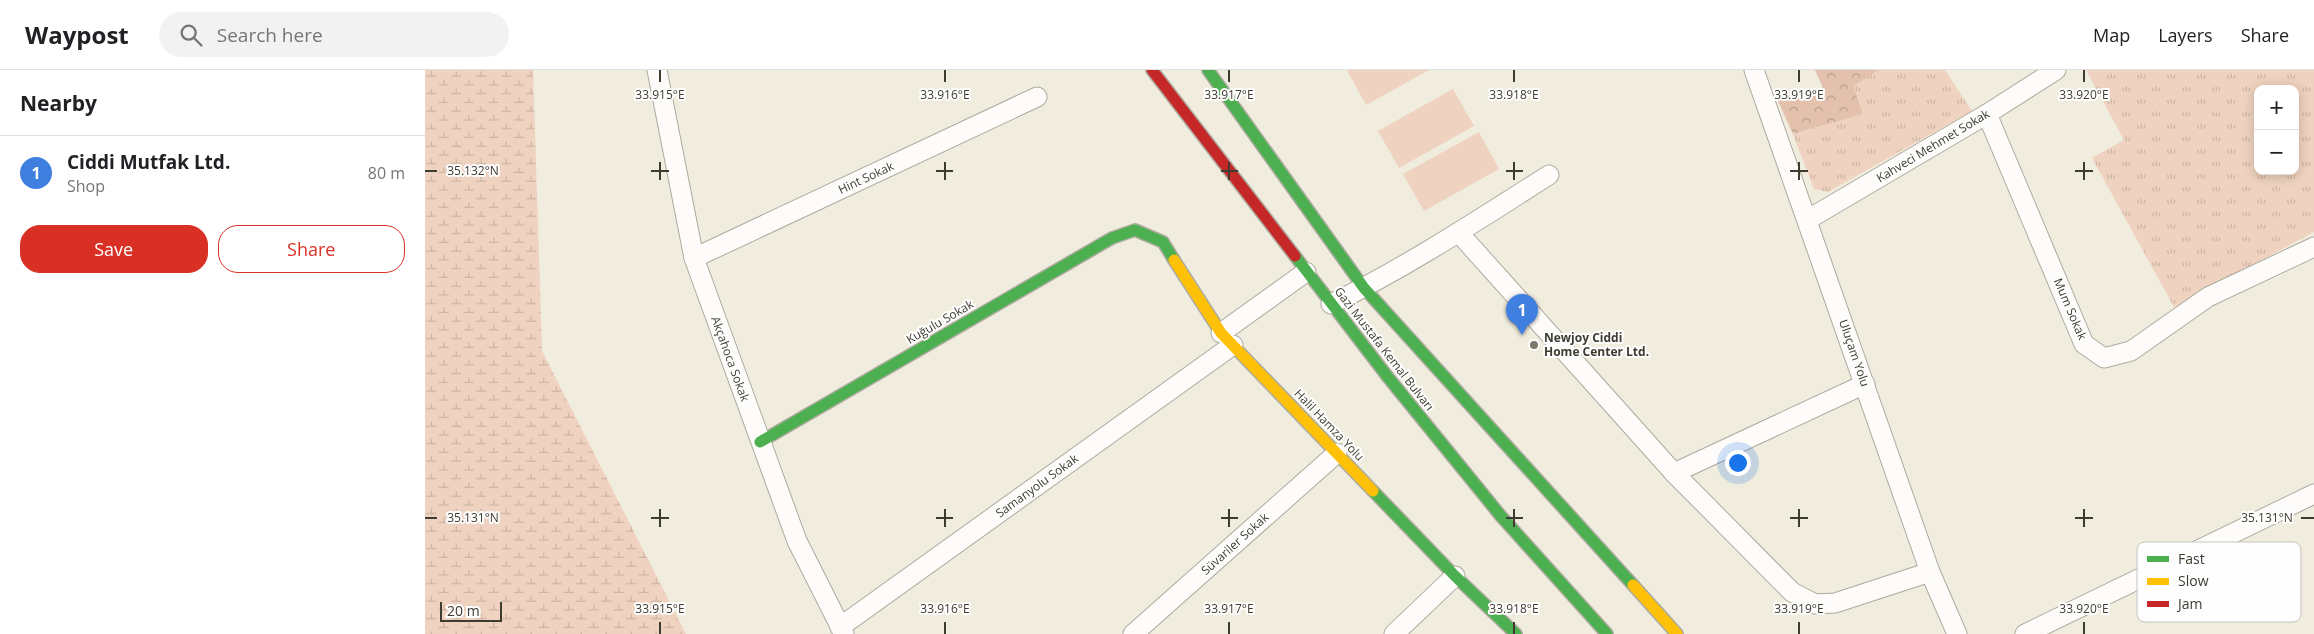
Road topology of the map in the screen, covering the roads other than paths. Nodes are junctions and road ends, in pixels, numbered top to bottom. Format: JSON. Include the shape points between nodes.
{"nodes":[{"id":1,"x":657,"y":70,"type":"edge"},
{"id":2,"x":1152,"y":70,"type":"edge"},
{"id":3,"x":1209,"y":70,"type":"edge"},
{"id":4,"x":1754,"y":70,"type":"edge"},
{"id":5,"x":2056,"y":70,"type":"edge"},
{"id":6,"x":1037,"y":97,"type":"dead end"},
{"id":7,"x":1987,"y":114,"type":"junction"},
{"id":8,"x":1549,"y":175,"type":"dead end"},
{"id":9,"x":1807,"y":220,"type":"junction"},
{"id":10,"x":1135,"y":230,"type":"joint"},
{"id":11,"x":1459,"y":233,"type":"junction"},
{"id":12,"x":2314,"y":247,"type":"edge"},
{"id":13,"x":694,"y":258,"type":"junction"},
{"id":14,"x":1306,"y":272,"type":"junction"},
{"id":15,"x":1364,"y":288,"type":"junction"},
{"id":16,"x":1331,"y":304,"type":"junction"},
{"id":17,"x":1227,"y":339,"type":"junction"},
{"id":18,"x":1865,"y":384,"type":"junction"},
{"id":19,"x":760,"y":442,"type":"junction"},
{"id":20,"x":1337,"y":453,"type":"junction"},
{"id":21,"x":1675,"y":473,"type":"junction"},
{"id":22,"x":2314,"y":494,"type":"edge"},
{"id":23,"x":2215,"y":542,"type":"edge"},
{"id":24,"x":1930,"y":572,"type":"junction"},
{"id":25,"x":1455,"y":576,"type":"junction"},
{"id":26,"x":2137,"y":580,"type":"edge"},
{"id":27,"x":842,"y":631,"type":"edge"},
{"id":28,"x":1133,"y":634,"type":"edge"},
{"id":29,"x":1394,"y":634,"type":"edge"},
{"id":30,"x":1515,"y":634,"type":"edge"},
{"id":31,"x":1607,"y":634,"type":"edge"},
{"id":32,"x":1677,"y":634,"type":"edge"},
{"id":33,"x":1957,"y":634,"type":"edge"},
{"id":34,"x":2025,"y":634,"type":"edge"}],
"edges":[{"from":1,"to":13,"type":"street","name":"Akçahoca Sokak"},
{"from":2,"to":14,"type":"street","name":"Gazi Mustafa Kemal Bulvarı"},
{"from":3,"to":15,"type":"street"},
{"from":4,"to":9,"type":"street","name":"Uluçam Yolu"},
{"from":5,"to":7,"type":"street","name":"Kahveci Mehmet Sokak"},
{"from":6,"to":13,"type":"street","name":"Hint Sokak"},
{"from":7,"to":9,"type":"street","name":"Kahveci Mehmet Sokak"},
{"from":7,"to":12,"type":"street","name":"Mum Sokak","via":[[2084,344],[2104,358],[2131,351],[2208,297]]},
{"from":8,"to":11,"type":"street"},
{"from":9,"to":18,"type":"street","name":"Uluçam Yolu"},
{"from":10,"to":17,"type":"street","name":"Halil Hamza Yolu","via":[[1163,242]]},
{"from":10,"to":19,"type":"street","name":"Kuğulu Sokak","via":[[1111,238]]},
{"from":11,"to":15,"type":"street"},
{"from":11,"to":21,"type":"street"},
{"from":13,"to":19,"type":"street","name":"Akçahoca Sokak"},
{"from":14,"to":16,"type":"street","name":"Gazi Mustafa Kemal Bulvarı"},
{"from":14,"to":17,"type":"street","name":"Samanyolu Sokak"},
{"from":15,"to":16,"type":"street"},
{"from":15,"to":32,"type":"street"},
{"from":16,"to":31,"type":"street","name":"Gazi Mustafa Kemal Bulvarı","via":[[1500,515]]},
{"from":17,"to":20,"type":"street","name":"Halil Hamza Yolu"},
{"from":17,"to":27,"type":"street","name":"Samanyolu Sokak"},
{"from":18,"to":21,"type":"street"},
{"from":18,"to":24,"type":"street","name":"Uluçam Yolu"},
{"from":19,"to":27,"type":"street","name":"Akçahoca Sokak","via":[[797,541]]},
{"from":20,"to":25,"type":"street","name":"Halil Hamza Yolu"},
{"from":20,"to":28,"type":"street","name":"Süvariler Sokak"},
{"from":21,"to":24,"type":"street","via":[[1791,592],[1815,604],[1835,603]]},
{"from":22,"to":23,"type":"street"},
{"from":24,"to":33,"type":"street","name":"Uluçam Yolu"},
{"from":25,"to":29,"type":"street"},
{"from":25,"to":30,"type":"street","name":"Halil Hamza Yolu"},
{"from":26,"to":34,"type":"street"}]}
